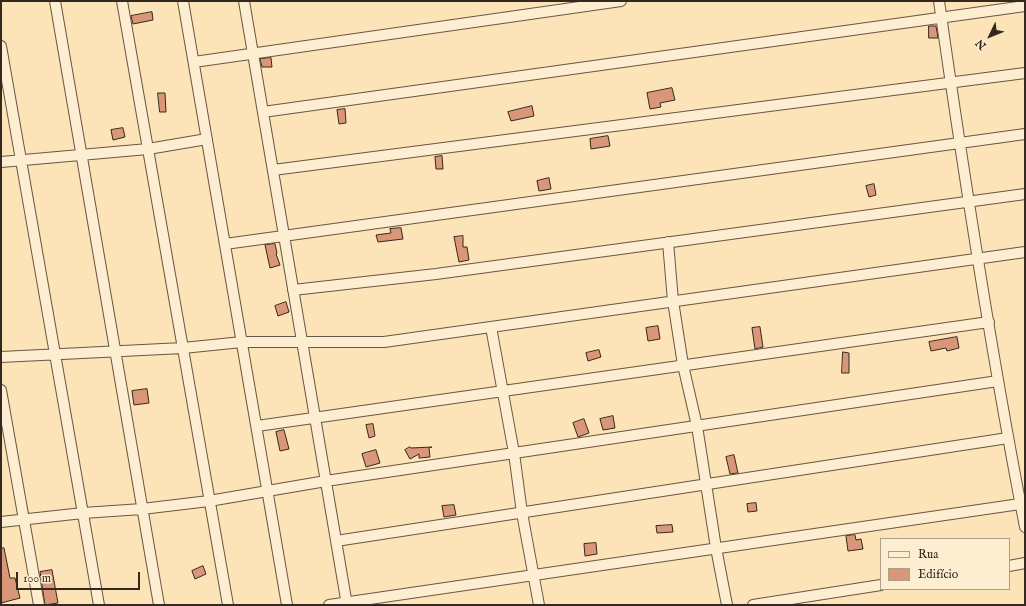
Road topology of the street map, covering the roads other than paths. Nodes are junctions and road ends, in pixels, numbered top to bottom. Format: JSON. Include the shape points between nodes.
{"nodes":[{"id":1,"x":55,"y":1,"type":"edge"},
{"id":2,"x":122,"y":1,"type":"edge"},
{"id":3,"x":183,"y":1,"type":"edge"},
{"id":4,"x":244,"y":1,"type":"edge"},
{"id":5,"x":621,"y":1,"type":"edge"},
{"id":6,"x":939,"y":1,"type":"edge"},
{"id":7,"x":1025,"y":6,"type":"edge"},
{"id":8,"x":941,"y":17,"type":"junction"},
{"id":9,"x":1,"y":46,"type":"edge"},
{"id":10,"x":253,"y":53,"type":"junction"},
{"id":11,"x":194,"y":62,"type":"junction"},
{"id":12,"x":1025,"y":73,"type":"edge"},
{"id":13,"x":950,"y":83,"type":"junction"},
{"id":14,"x":263,"y":112,"type":"junction"},
{"id":15,"x":1025,"y":134,"type":"edge"},
{"id":16,"x":207,"y":140,"type":"junction"},
{"id":17,"x":959,"y":142,"type":"junction"},
{"id":18,"x":148,"y":149,"type":"junction"},
{"id":19,"x":81,"y":155,"type":"junction"},
{"id":20,"x":21,"y":161,"type":"junction"},
{"id":21,"x":1,"y":162,"type":"edge"},
{"id":22,"x":273,"y":170,"type":"junction"},
{"id":23,"x":1025,"y":194,"type":"edge"},
{"id":24,"x":969,"y":201,"type":"junction"},
{"id":25,"x":284,"y":236,"type":"junction"},
{"id":26,"x":668,"y":242,"type":"junction"},
{"id":27,"x":225,"y":244,"type":"junction"},
{"id":28,"x":1025,"y":252,"type":"edge"},
{"id":29,"x":978,"y":259,"type":"junction"},
{"id":30,"x":293,"y":290,"type":"junction"},
{"id":31,"x":674,"y":302,"type":"junction"},
{"id":32,"x":989,"y":322,"type":"junction"},
{"id":33,"x":491,"y":327,"type":"junction"},
{"id":34,"x":242,"y":342,"type":"junction"},
{"id":35,"x":302,"y":342,"type":"junction"},
{"id":36,"x":183,"y":348,"type":"junction"},
{"id":37,"x":115,"y":351,"type":"junction"},
{"id":38,"x":55,"y":354,"type":"junction"},
{"id":39,"x":1,"y":357,"type":"edge"},
{"id":40,"x":683,"y":365,"type":"junction"},
{"id":41,"x":998,"y":382,"type":"junction"},
{"id":42,"x":1,"y":390,"type":"edge"},
{"id":43,"x":503,"y":391,"type":"junction"},
{"id":44,"x":315,"y":418,"type":"junction"},
{"id":45,"x":256,"y":426,"type":"junction"},
{"id":46,"x":697,"y":426,"type":"junction"},
{"id":47,"x":1008,"y":438,"type":"junction"},
{"id":48,"x":514,"y":453,"type":"junction"},
{"id":49,"x":326,"y":481,"type":"junction"},
{"id":50,"x":706,"y":484,"type":"junction"},
{"id":51,"x":268,"y":491,"type":"junction"},
{"id":52,"x":210,"y":501,"type":"junction"},
{"id":53,"x":1020,"y":504,"type":"junction"},
{"id":54,"x":142,"y":509,"type":"junction"},
{"id":55,"x":522,"y":512,"type":"junction"},
{"id":56,"x":83,"y":513,"type":"junction"},
{"id":57,"x":24,"y":519,"type":"junction"},
{"id":58,"x":1,"y":522,"type":"edge"},
{"id":59,"x":1025,"y":527,"type":"edge"},
{"id":60,"x":336,"y":541,"type":"junction"},
{"id":61,"x":716,"y":548,"type":"junction"},
{"id":62,"x":1025,"y":563,"type":"edge"},
{"id":63,"x":1010,"y":566,"type":"edge"},
{"id":64,"x":533,"y":575,"type":"junction"},
{"id":65,"x":880,"y":585,"type":"edge"},
{"id":66,"x":346,"y":604,"type":"edge"},
{"id":67,"x":39,"y":605,"type":"edge"},
{"id":68,"x":99,"y":605,"type":"edge"},
{"id":69,"x":159,"y":605,"type":"edge"},
{"id":70,"x":228,"y":605,"type":"edge"},
{"id":71,"x":288,"y":605,"type":"edge"},
{"id":72,"x":329,"y":605,"type":"edge"},
{"id":73,"x":539,"y":605,"type":"edge"},
{"id":74,"x":727,"y":605,"type":"edge"},
{"id":75,"x":753,"y":605,"type":"edge"}],
"edges":[{"from":1,"to":19,"type":"street"},
{"from":2,"to":18,"type":"street"},
{"from":3,"to":11,"type":"street"},
{"from":4,"to":10,"type":"street"},
{"from":5,"to":10,"type":"street"},
{"from":6,"to":8,"type":"street"},
{"from":7,"to":8,"type":"street"},
{"from":8,"to":13,"type":"street"},
{"from":8,"to":14,"type":"street"},
{"from":9,"to":20,"type":"street"},
{"from":10,"to":11,"type":"street"},
{"from":10,"to":14,"type":"street"},
{"from":11,"to":16,"type":"street"},
{"from":12,"to":13,"type":"street"},
{"from":13,"to":17,"type":"street"},
{"from":13,"to":22,"type":"street"},
{"from":14,"to":22,"type":"street"},
{"from":15,"to":17,"type":"street"},
{"from":16,"to":18,"type":"street"},
{"from":16,"to":27,"type":"street"},
{"from":17,"to":24,"type":"street"},
{"from":17,"to":25,"type":"street"},
{"from":18,"to":19,"type":"street"},
{"from":18,"to":36,"type":"street"},
{"from":19,"to":20,"type":"street"},
{"from":19,"to":37,"type":"street"},
{"from":20,"to":21,"type":"street"},
{"from":20,"to":38,"type":"street"},
{"from":22,"to":25,"type":"street"},
{"from":23,"to":24,"type":"street"},
{"from":24,"to":26,"type":"street"},
{"from":24,"to":29,"type":"street"},
{"from":25,"to":27,"type":"street"},
{"from":25,"to":30,"type":"street"},
{"from":26,"to":30,"type":"street","via":[[436,274]]},
{"from":26,"to":31,"type":"street"},
{"from":27,"to":34,"type":"street"},
{"from":28,"to":29,"type":"street"},
{"from":29,"to":31,"type":"street"},
{"from":29,"to":32,"type":"street"},
{"from":30,"to":35,"type":"street"},
{"from":31,"to":33,"type":"street"},
{"from":31,"to":40,"type":"street"},
{"from":32,"to":40,"type":"street"},
{"from":32,"to":41,"type":"street"},
{"from":33,"to":35,"type":"street","via":[[384,342]]},
{"from":33,"to":43,"type":"street"},
{"from":34,"to":35,"type":"street"},
{"from":34,"to":36,"type":"street"},
{"from":34,"to":45,"type":"street"},
{"from":35,"to":44,"type":"street"},
{"from":36,"to":37,"type":"street"},
{"from":36,"to":52,"type":"street"},
{"from":37,"to":38,"type":"street"},
{"from":37,"to":54,"type":"street"},
{"from":38,"to":39,"type":"street"},
{"from":38,"to":56,"type":"street"},
{"from":40,"to":43,"type":"street"},
{"from":40,"to":46,"type":"street"},
{"from":41,"to":46,"type":"street"},
{"from":41,"to":47,"type":"street"},
{"from":42,"to":57,"type":"street"},
{"from":43,"to":44,"type":"street"},
{"from":43,"to":48,"type":"street"},
{"from":44,"to":45,"type":"street"},
{"from":44,"to":49,"type":"street"},
{"from":45,"to":51,"type":"street"},
{"from":46,"to":48,"type":"street"},
{"from":46,"to":50,"type":"street"},
{"from":47,"to":50,"type":"street"},
{"from":47,"to":53,"type":"street"},
{"from":48,"to":49,"type":"street"},
{"from":48,"to":55,"type":"street"},
{"from":49,"to":51,"type":"street"},
{"from":49,"to":60,"type":"street"},
{"from":50,"to":55,"type":"street"},
{"from":50,"to":61,"type":"street"},
{"from":51,"to":52,"type":"street"},
{"from":51,"to":71,"type":"street"},
{"from":52,"to":54,"type":"street"},
{"from":52,"to":70,"type":"street"},
{"from":53,"to":59,"type":"street"},
{"from":53,"to":61,"type":"street"},
{"from":54,"to":56,"type":"street"},
{"from":54,"to":69,"type":"street"},
{"from":55,"to":60,"type":"street"},
{"from":55,"to":64,"type":"street"},
{"from":56,"to":57,"type":"street"},
{"from":56,"to":68,"type":"street"},
{"from":57,"to":58,"type":"street"},
{"from":57,"to":67,"type":"street"},
{"from":60,"to":66,"type":"street"},
{"from":61,"to":64,"type":"street"},
{"from":61,"to":74,"type":"street"},
{"from":62,"to":63,"type":"street"},
{"from":64,"to":66,"type":"street"},
{"from":64,"to":73,"type":"street"},
{"from":65,"to":75,"type":"street"},
{"from":66,"to":72,"type":"street"}]}
